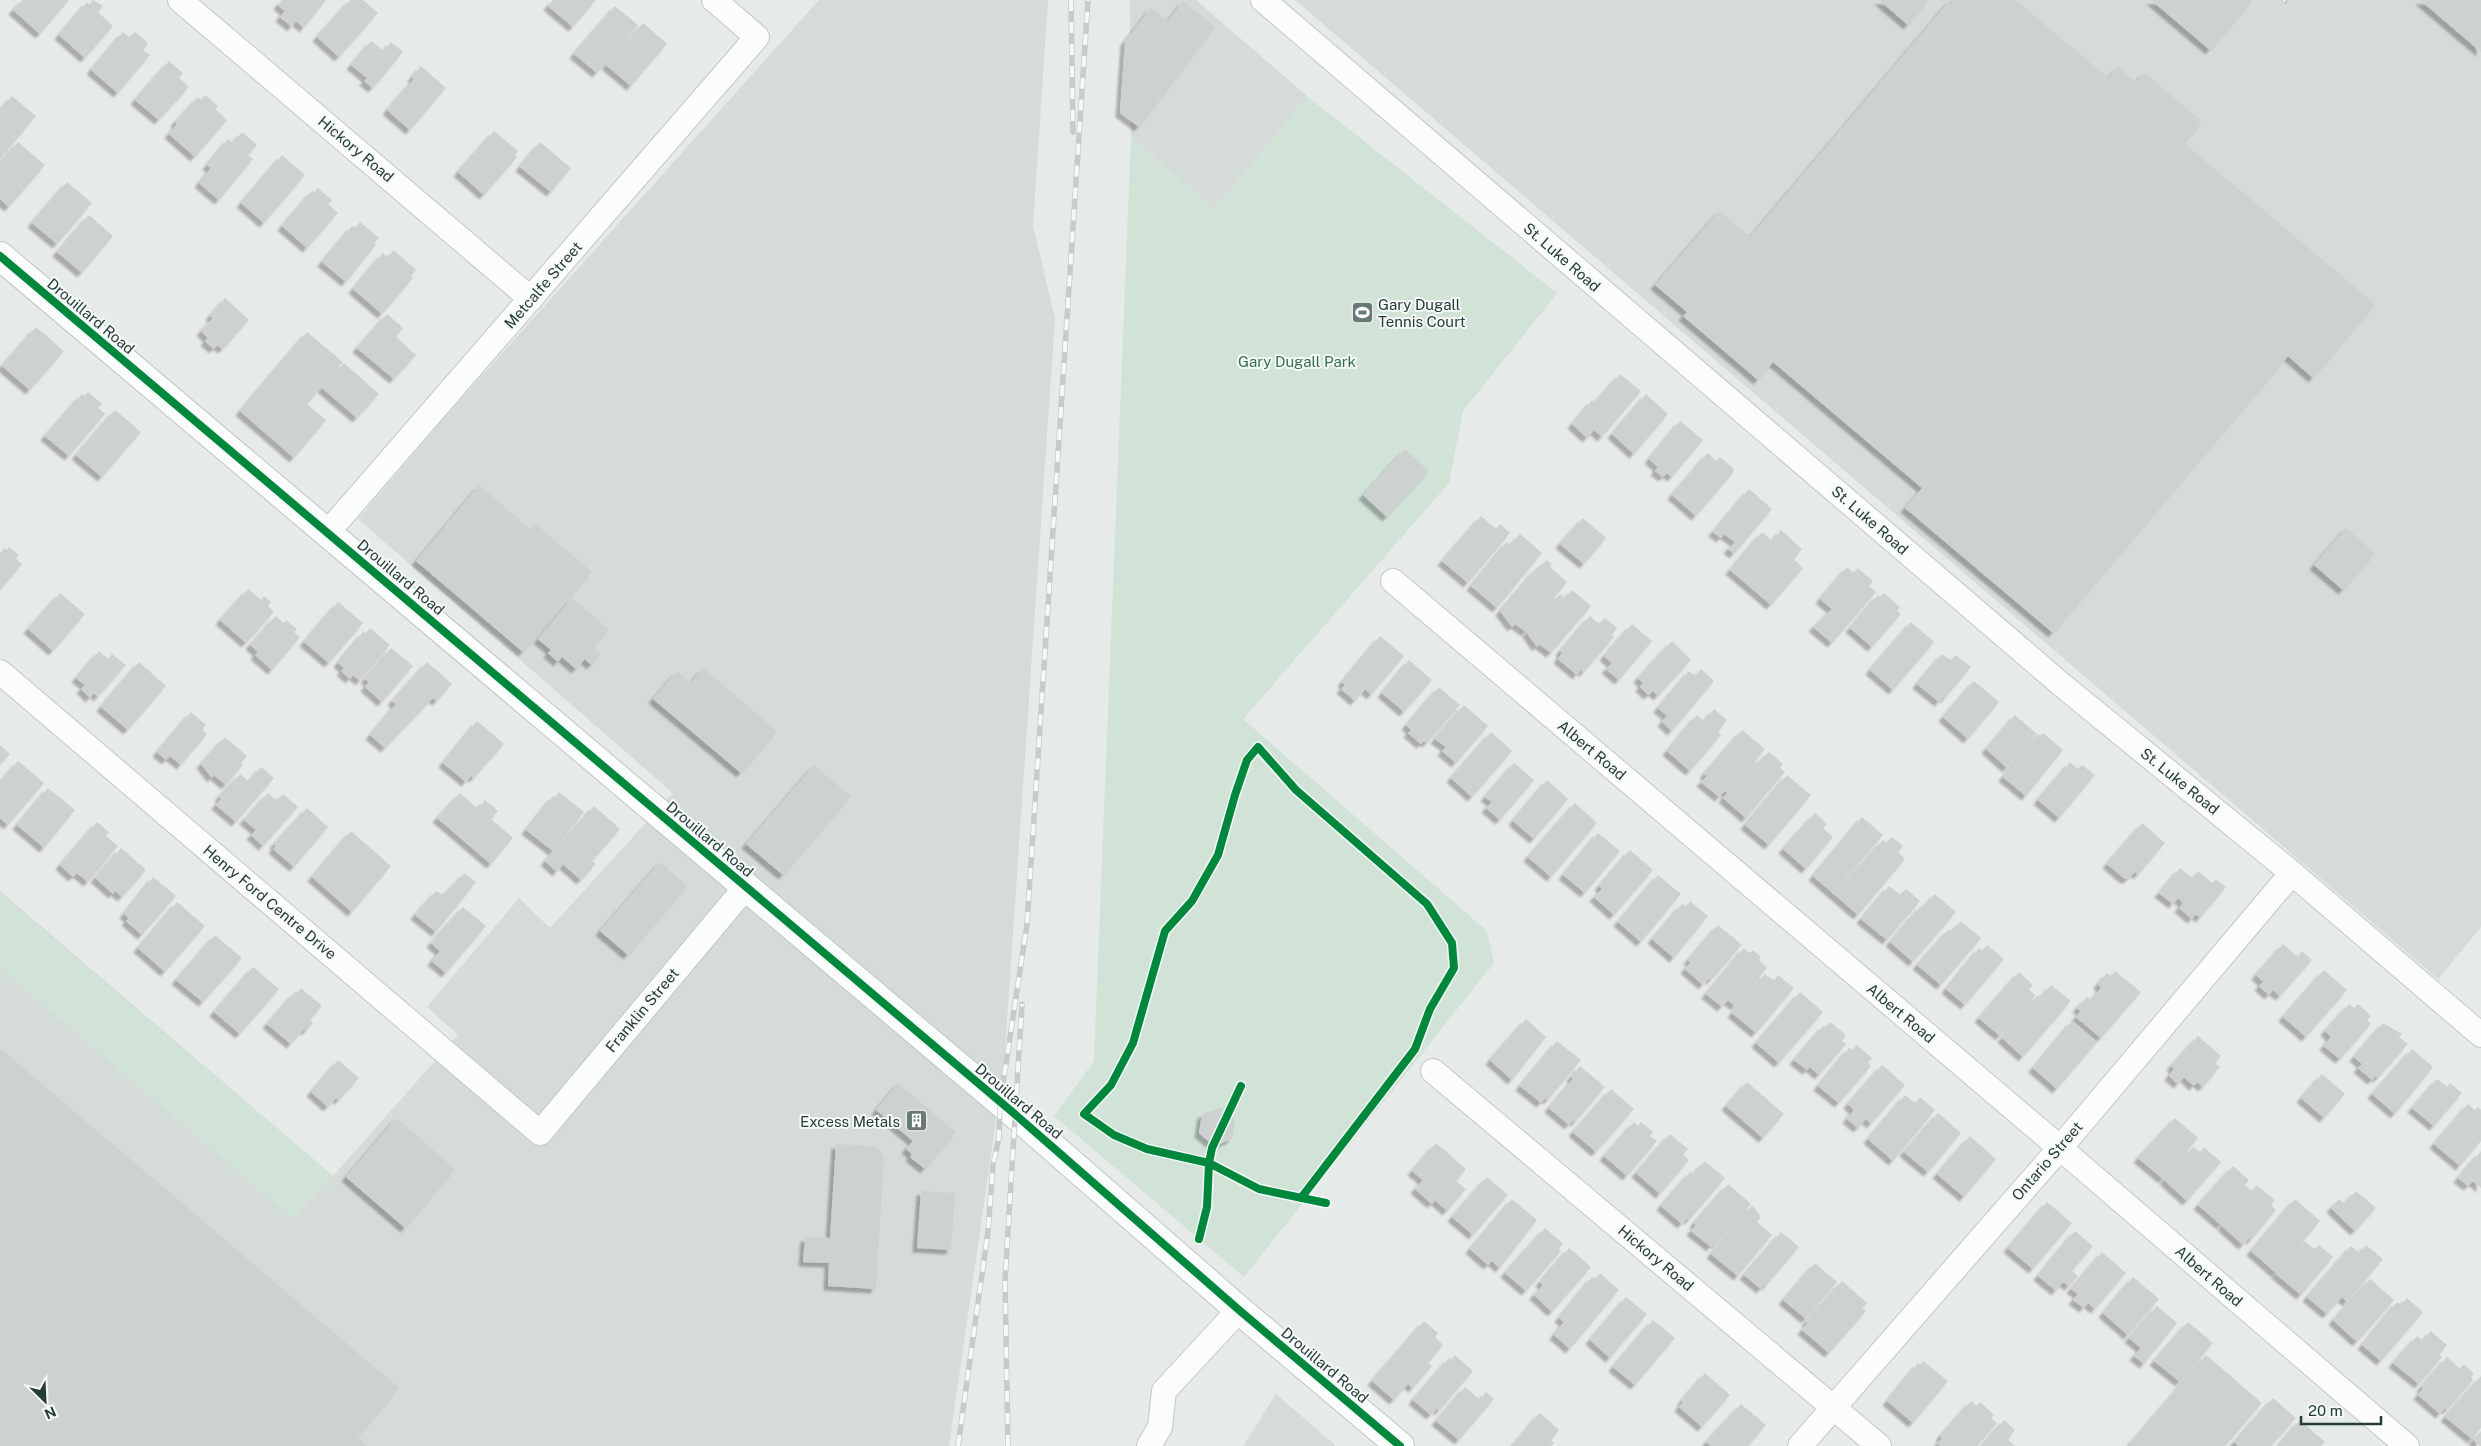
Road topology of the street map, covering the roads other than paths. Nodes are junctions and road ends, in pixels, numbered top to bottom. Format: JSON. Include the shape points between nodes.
{"nodes":[{"id":1,"x":180,"y":0,"type":"edge"},
{"id":2,"x":714,"y":0,"type":"edge"},
{"id":3,"x":1263,"y":0,"type":"edge"},
{"id":4,"x":0,"y":256,"type":"edge"},
{"id":5,"x":531,"y":299,"type":"junction"},
{"id":6,"x":328,"y":532,"type":"junction"},
{"id":7,"x":1393,"y":581,"type":"dead end"},
{"id":8,"x":0,"y":672,"type":"edge"},
{"id":9,"x":2292,"y":873,"type":"junction"},
{"id":10,"x":745,"y":888,"type":"junction"},
{"id":11,"x":2481,"y":1036,"type":"edge"},
{"id":12,"x":1433,"y":1071,"type":"dead end"},
{"id":13,"x":540,"y":1133,"type":"joint"},
{"id":14,"x":2060,"y":1148,"type":"junction"},
{"id":15,"x":1239,"y":1310,"type":"junction"},
{"id":16,"x":1834,"y":1408,"type":"junction"},
{"id":17,"x":1158,"y":1440,"type":"edge"},
{"id":18,"x":1400,"y":1446,"type":"edge"},
{"id":19,"x":1800,"y":1446,"type":"edge"},
{"id":20,"x":1878,"y":1446,"type":"edge"},
{"id":21,"x":2407,"y":1446,"type":"edge"}],
"edges":[{"from":1,"to":5,"type":"street","name":"Hickory Road"},
{"from":2,"to":5,"type":"street","name":"Metcalfe Street","via":[[757,37]]},
{"from":3,"to":9,"type":"street","name":"St. Luke Road","via":[[2062,685]]},
{"from":4,"to":6,"type":"street","name":"Drouillard Road"},
{"from":5,"to":6,"type":"street","name":"Metcalfe Street"},
{"from":6,"to":10,"type":"street","name":"Drouillard Road"},
{"from":7,"to":14,"type":"street","name":"Albert Road"},
{"from":8,"to":13,"type":"street","name":"Henry Ford Centre Drive"},
{"from":9,"to":11,"type":"street","name":"St. Luke Road"},
{"from":9,"to":14,"type":"street","name":"Ontario Street"},
{"from":10,"to":13,"type":"street","name":"Franklin Street"},
{"from":10,"to":15,"type":"street","name":"Drouillard Road","via":[[1017,1116]]},
{"from":12,"to":16,"type":"street","name":"Hickory Road"},
{"from":14,"to":16,"type":"street","name":"Ontario Street"},
{"from":14,"to":21,"type":"street","name":"Albert Road"},
{"from":15,"to":17,"type":"street","via":[[1164,1391]]},
{"from":15,"to":18,"type":"street","name":"Drouillard Road"},
{"from":16,"to":19,"type":"street","name":"Ontario Street"},
{"from":16,"to":20,"type":"street","name":"Hickory Road"}]}
